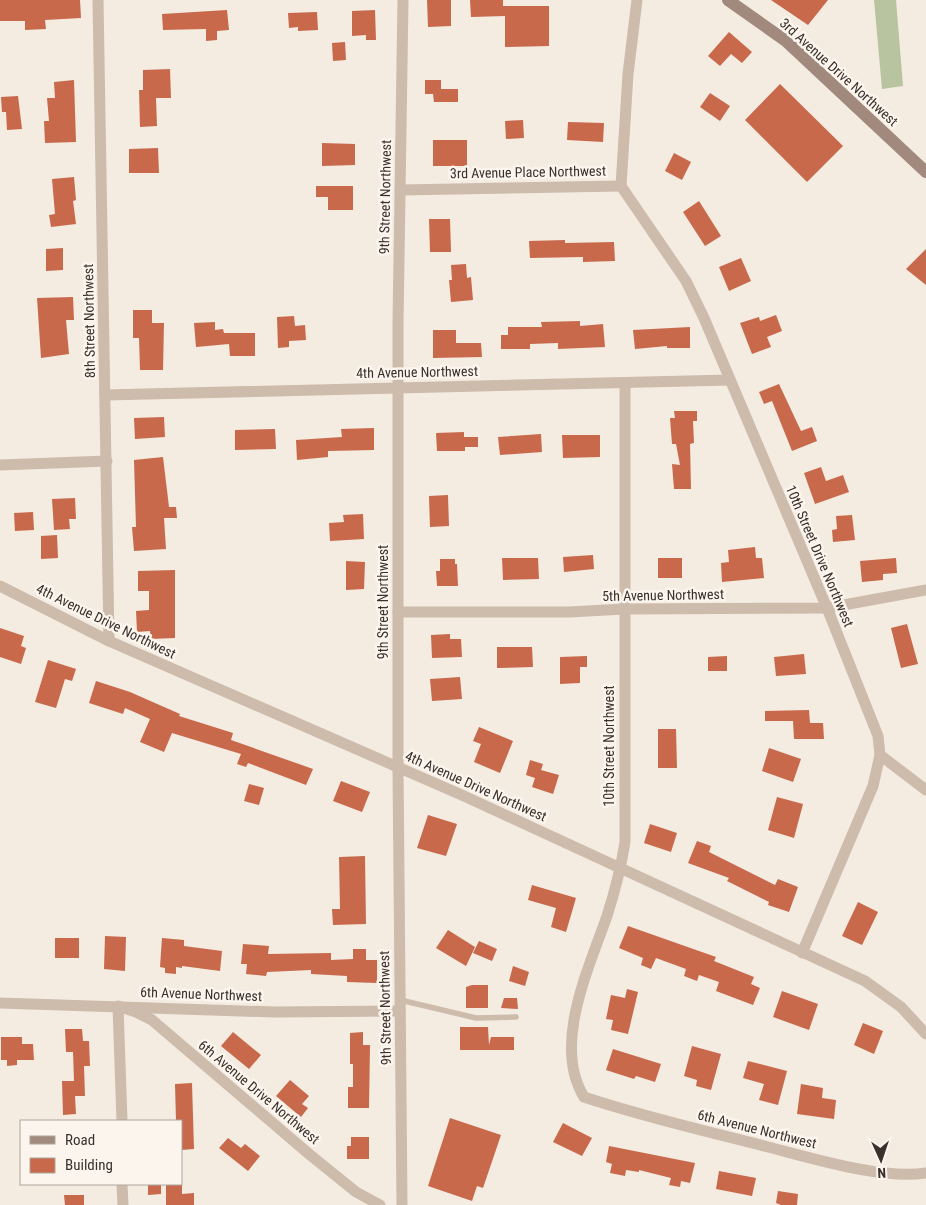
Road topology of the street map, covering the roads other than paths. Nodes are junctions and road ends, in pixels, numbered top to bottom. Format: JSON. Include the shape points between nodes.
{"nodes":[{"id":1,"x":98,"y":0,"type":"edge"},
{"id":2,"x":403,"y":0,"type":"edge"},
{"id":3,"x":637,"y":0,"type":"edge"},
{"id":4,"x":728,"y":0,"type":"edge"},
{"id":5,"x":926,"y":172,"type":"edge"},
{"id":6,"x":621,"y":186,"type":"junction"},
{"id":7,"x":400,"y":190,"type":"junction"},
{"id":8,"x":730,"y":380,"type":"junction"},
{"id":9,"x":625,"y":384,"type":"junction"},
{"id":10,"x":398,"y":386,"type":"junction"},
{"id":11,"x":105,"y":394,"type":"junction"},
{"id":12,"x":106,"y":461,"type":"junction"},
{"id":13,"x":0,"y":465,"type":"edge"},
{"id":14,"x":0,"y":586,"type":"edge"},
{"id":15,"x":926,"y":590,"type":"edge"},
{"id":16,"x":827,"y":608,"type":"junction"},
{"id":17,"x":624,"y":609,"type":"junction"},
{"id":18,"x":398,"y":612,"type":"junction"},
{"id":19,"x":109,"y":641,"type":"junction"},
{"id":20,"x":880,"y":755,"type":"junction"},
{"id":21,"x":398,"y":768,"type":"junction"},
{"id":22,"x":926,"y":790,"type":"edge"},
{"id":23,"x":621,"y":870,"type":"junction"},
{"id":24,"x":802,"y":953,"type":"junction"},
{"id":25,"x":0,"y":1003,"type":"edge"},
{"id":26,"x":400,"y":1005,"type":"junction"},
{"id":27,"x":118,"y":1006,"type":"junction"},
{"id":28,"x":516,"y":1018,"type":"dead end"},
{"id":29,"x":926,"y":1034,"type":"edge"},
{"id":30,"x":584,"y":1097,"type":"joint"},
{"id":31,"x":122,"y":1120,"type":"edge"},
{"id":32,"x":926,"y":1173,"type":"edge"},
{"id":33,"x":122,"y":1185,"type":"edge"},
{"id":34,"x":123,"y":1205,"type":"edge"},
{"id":35,"x":380,"y":1205,"type":"edge"},
{"id":36,"x":402,"y":1205,"type":"edge"}],
"edges":[{"from":1,"to":11,"type":"street","name":"8th Street Northwest"},
{"from":2,"to":7,"type":"street","name":"9th Street Northwest"},
{"from":3,"to":6,"type":"street","name":"3rd Avenue Place Northwest","via":[[628,74]]},
{"from":4,"to":5,"type":"main road","name":"3rd Avenue Drive Northwest","via":[[786,41]]},
{"from":6,"to":7,"type":"street","name":"3rd Avenue Place Northwest"},
{"from":6,"to":8,"type":"street","name":"10th Street Drive Northwest","via":[[686,281]]},
{"from":7,"to":10,"type":"street","name":"9th Street Northwest"},
{"from":8,"to":9,"type":"street","name":"4th Avenue Northwest"},
{"from":8,"to":16,"type":"street","name":"10th Street Drive Northwest"},
{"from":9,"to":10,"type":"street","name":"4th Avenue Northwest"},
{"from":9,"to":17,"type":"street","name":"10th Street Northwest"},
{"from":10,"to":11,"type":"street","name":"4th Avenue Northwest"},
{"from":10,"to":18,"type":"street","name":"9th Street Northwest"},
{"from":11,"to":12,"type":"street","name":"8th Street Northwest"},
{"from":12,"to":13,"type":"street"},
{"from":12,"to":19,"type":"street","name":"8th Street Northwest"},
{"from":14,"to":19,"type":"street","name":"4th Avenue Drive Northwest"},
{"from":15,"to":16,"type":"street","name":"5th Avenue Northwest"},
{"from":16,"to":17,"type":"street","name":"5th Avenue Northwest"},
{"from":16,"to":20,"type":"street","name":"10th Street Drive Northwest","via":[[878,736]]},
{"from":17,"to":18,"type":"street","name":"5th Avenue Northwest"},
{"from":17,"to":23,"type":"street","name":"10th Street Northwest","via":[[624,842]]},
{"from":18,"to":21,"type":"street","name":"9th Street Northwest"},
{"from":19,"to":21,"type":"street","name":"4th Avenue Drive Northwest"},
{"from":20,"to":22,"type":"street"},
{"from":20,"to":24,"type":"street","name":"10th Street Drive Northwest","via":[[873,786]]},
{"from":21,"to":23,"type":"street","name":"4th Avenue Drive Northwest"},
{"from":21,"to":26,"type":"street","name":"9th Street Northwest"},
{"from":23,"to":24,"type":"street","name":"4th Avenue Drive Northwest"},
{"from":23,"to":30,"type":"street","name":"10th Street Northwest","via":[[575,1009],[573,1069]]},
{"from":24,"to":29,"type":"street","name":"4th Avenue Drive Northwest","via":[[882,992]]},
{"from":25,"to":27,"type":"street","name":"6th Avenue Northwest"},
{"from":26,"to":27,"type":"street","name":"6th Avenue Northwest","via":[[275,1012]]},
{"from":26,"to":28,"type":"lane","via":[[476,1018]]},
{"from":26,"to":36,"type":"street","name":"9th Street Northwest"},
{"from":27,"to":31,"type":"street"},
{"from":27,"to":35,"type":"street","name":"6th Avenue Drive Northwest","via":[[152,1020],[349,1187]]},
{"from":30,"to":32,"type":"street","name":"6th Avenue Northwest","via":[[831,1163],[892,1174]]},
{"from":33,"to":34,"type":"street"}]}
